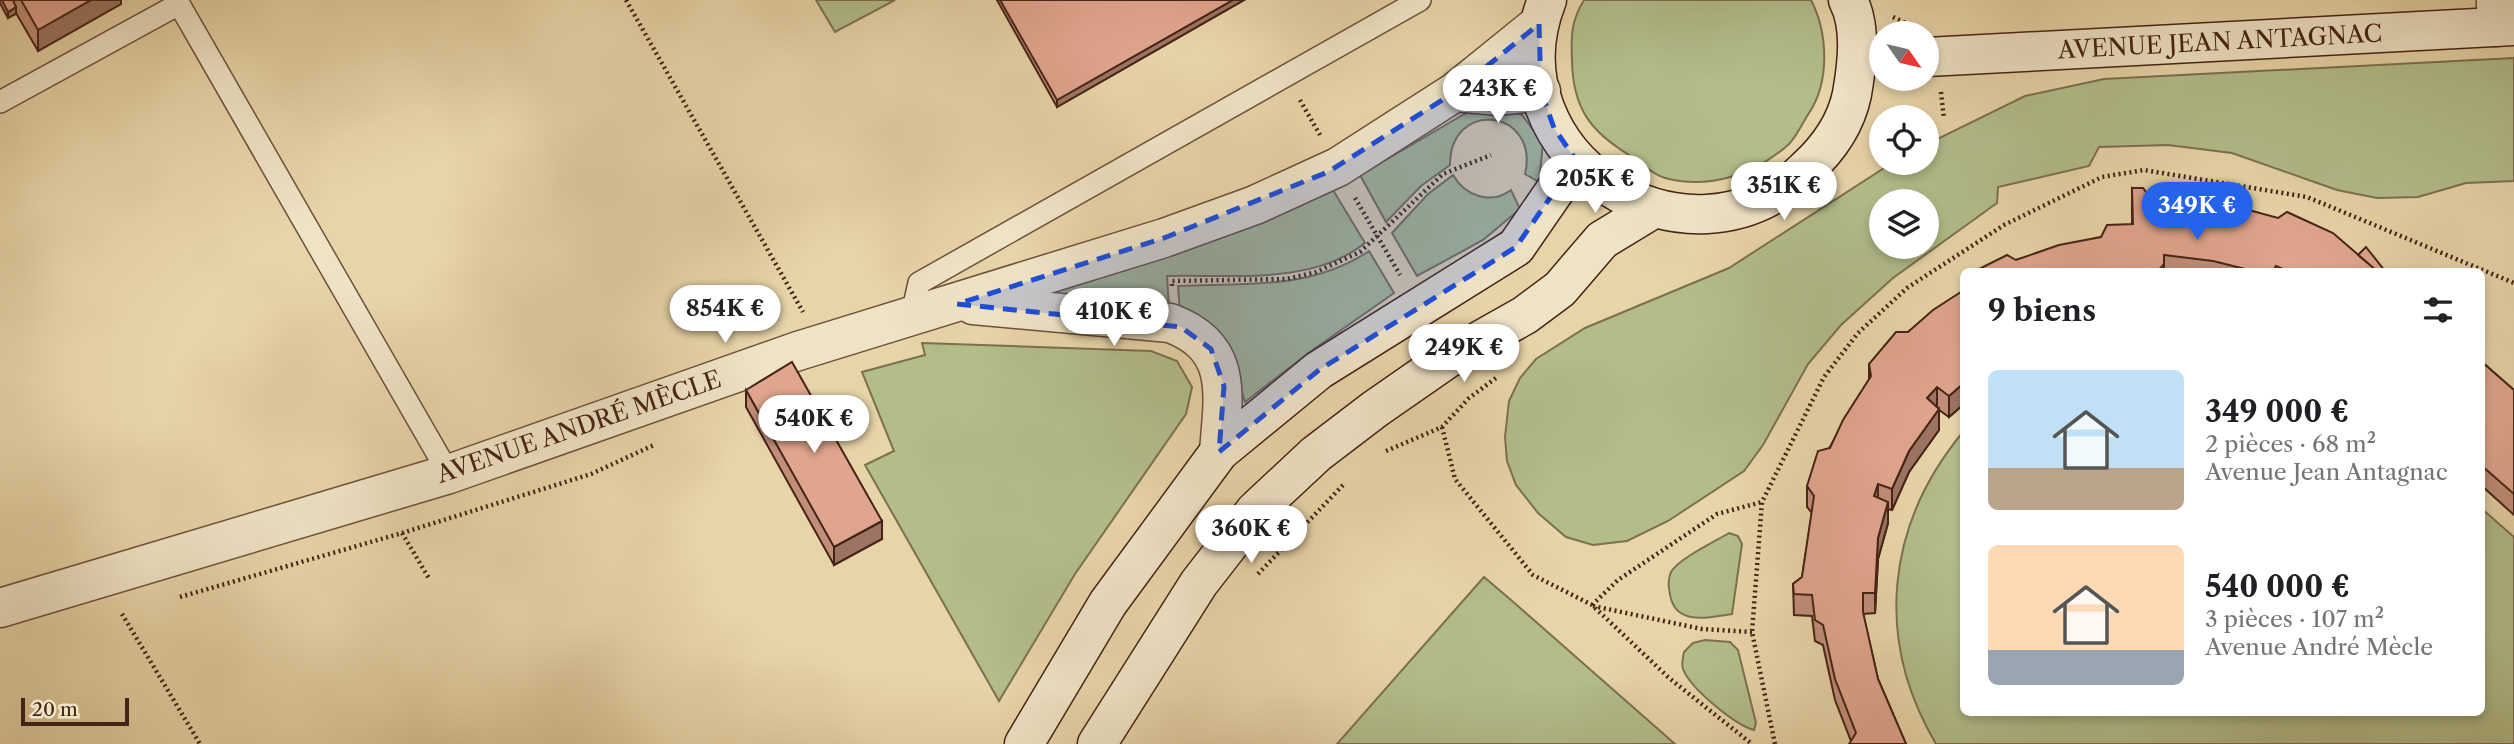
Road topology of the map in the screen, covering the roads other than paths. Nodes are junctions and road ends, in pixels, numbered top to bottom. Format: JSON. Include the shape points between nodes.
{"nodes":[{"id":1,"x":1420,"y":0,"type":"edge"},
{"id":2,"x":1848,"y":0,"type":"edge"},
{"id":3,"x":1543,"y":12,"type":"edge"},
{"id":4,"x":2502,"y":18,"type":"edge"},
{"id":5,"x":1939,"y":56,"type":"edge"},
{"id":6,"x":1869,"y":57,"type":"edge"},
{"id":7,"x":1869,"y":62,"type":"edge"},
{"id":8,"x":1541,"y":90,"type":"junction"},
{"id":9,"x":1455,"y":92,"type":"junction"},
{"id":10,"x":0,"y":102,"type":"edge"},
{"id":11,"x":1576,"y":160,"type":"junction"},
{"id":12,"x":1653,"y":209,"type":"junction"},
{"id":13,"x":915,"y":299,"type":"junction"},
{"id":14,"x":957,"y":304,"type":"junction"},
{"id":15,"x":1219,"y":452,"type":"junction"},
{"id":16,"x":449,"y":474,"type":"junction"},
{"id":17,"x":0,"y":608,"type":"edge"},
{"id":18,"x":1024,"y":744,"type":"edge"},
{"id":19,"x":1097,"y":744,"type":"edge"}],
"edges":[{"from":1,"to":13,"type":"lane"},
{"from":2,"to":6,"type":"main road"},
{"from":3,"to":8,"type":"main road","via":[[1536,57]]},
{"from":3,"to":9,"type":"main road","name":"AVENUE ANDRÉ MÈCLE"},
{"from":4,"to":5,"type":"main road","name":"AVENUE JEAN ANTAGNAC"},
{"from":7,"to":12,"type":"main road","via":[[1826,150],[1791,185],[1748,207],[1700,215]]},
{"from":8,"to":9,"type":"main road","via":[[1499,96]]},
{"from":8,"to":11,"type":"main road","via":[[1554,128]]},
{"from":9,"to":14,"type":"main road","name":"AVENUE ANDRÉ MÈCLE","via":[[1338,167],[1255,205]]},
{"from":10,"to":16,"type":"lane","via":[[179,4]]},
{"from":11,"to":12,"type":"main road","via":[[1611,190]]},
{"from":11,"to":15,"type":"main road","via":[[1516,247],[1319,370]]},
{"from":12,"to":19,"type":"main road","via":[[1602,240],[1560,289],[1525,315],[1447,359],[1316,454],[1255,511],[1199,583]]},
{"from":13,"to":14,"type":"main road","name":"AVENUE ANDRÉ MÈCLE"},
{"from":13,"to":16,"type":"main road","name":"AVENUE ANDRÉ MÈCLE","via":[[822,343]]},
{"from":14,"to":15,"type":"main road","via":[[1181,327],[1211,349],[1224,386]]},
{"from":15,"to":18,"type":"main road","via":[[1108,603]]},
{"from":16,"to":17,"type":"main road","name":"AVENUE ANDRÉ MÈCLE"}]}
